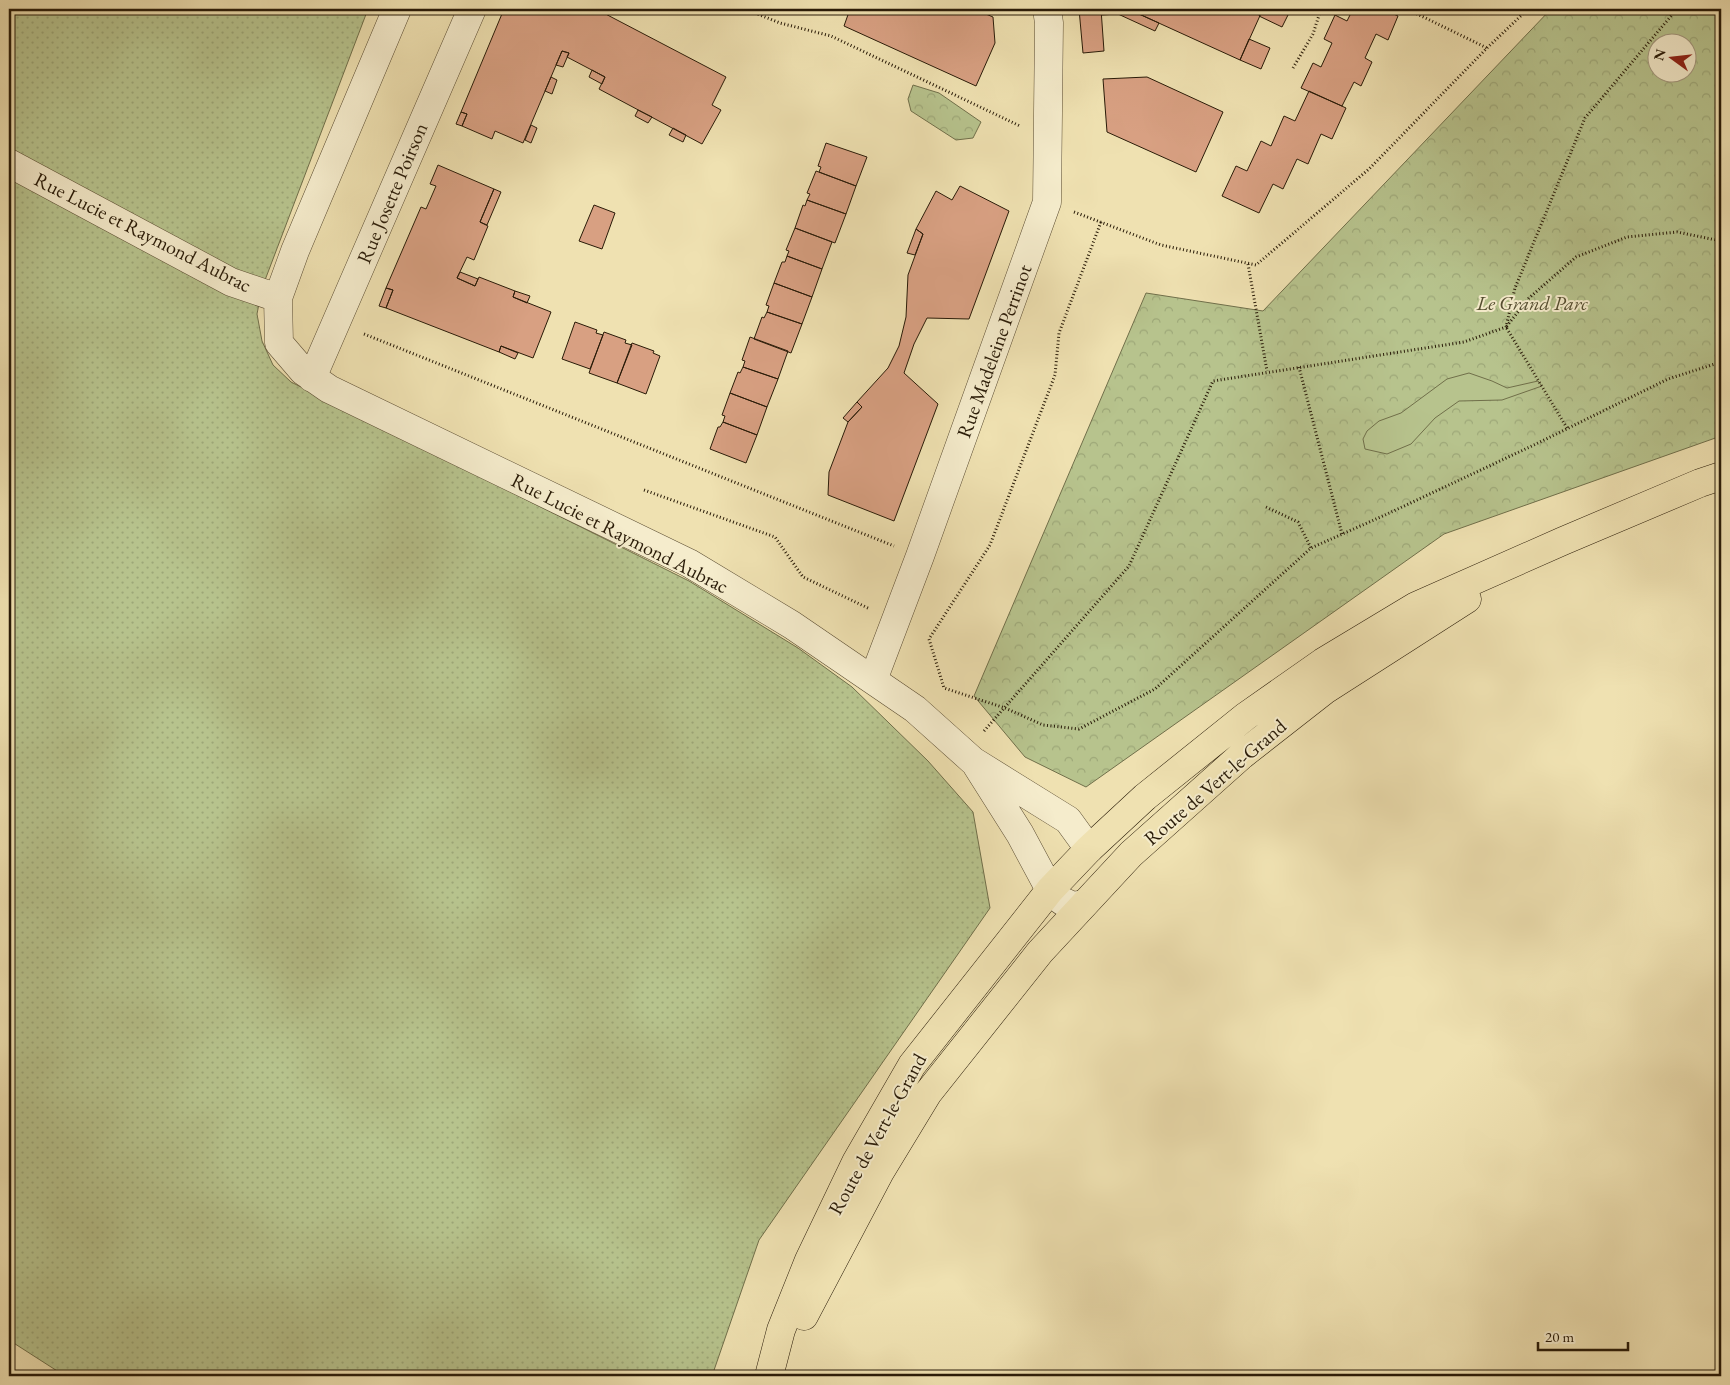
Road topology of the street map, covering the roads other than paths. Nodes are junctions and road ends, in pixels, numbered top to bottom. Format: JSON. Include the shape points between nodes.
{"nodes":[{"id":1,"x":397,"y":9,"type":"edge"},
{"id":2,"x":472,"y":9,"type":"edge"},
{"id":3,"x":1047,"y":9,"type":"edge"},
{"id":4,"x":9,"y":163,"type":"edge"},
{"id":5,"x":278,"y":298,"type":"junction"},
{"id":6,"x":312,"y":378,"type":"junction"},
{"id":7,"x":1721,"y":476,"type":"edge"},
{"id":8,"x":1563,"y":541,"type":"junction"},
{"id":9,"x":872,"y":680,"type":"junction"},
{"id":10,"x":969,"y":758,"type":"junction"},
{"id":11,"x":1089,"y":848,"type":"junction"},
{"id":12,"x":1065,"y":898,"type":"junction"},
{"id":13,"x":769,"y":1376,"type":"edge"},
{"id":14,"x":774,"y":1376,"type":"edge"}],
"edges":[{"from":1,"to":5,"type":"street"},
{"from":2,"to":6,"type":"street","name":"Rue Josette Poirson"},
{"from":3,"to":9,"type":"street","name":"Rue Madeleine Perrinot","via":[[1047,202]]},
{"from":4,"to":5,"type":"street","name":"Rue Lucie et Raymond Aubrac","via":[[231,282]]},
{"from":5,"to":6,"type":"street","name":"Rue Lucie et Raymond Aubrac","via":[[279,343]]},
{"from":6,"to":9,"type":"street","name":"Rue Lucie et Raymond Aubrac","via":[[689,563],[792,625]]},
{"from":7,"to":8,"type":"main road","name":"Route de Vert-le-Grand"},
{"from":8,"to":11,"type":"main road","name":"Route de Vert-le-Grand","via":[[1416,606],[1324,662],[1246,716],[1145,797]]},
{"from":8,"to":12,"type":"main road","name":"Route de Vert-le-Grand","via":[[1325,690],[1234,762],[1132,854]]},
{"from":9,"to":10,"type":"street","name":"Rue Lucie et Raymond Aubrac","via":[[915,709]]},
{"from":10,"to":11,"type":"street","name":"Rue Lucie et Raymond Aubrac","via":[[1068,820]]},
{"from":10,"to":12,"type":"street","name":"Rue Lucie et Raymond Aubrac"},
{"from":11,"to":12,"type":"main road","name":"Route de Vert-le-Grand","via":[[1084,870]]},
{"from":12,"to":13,"type":"main road","name":"Route de Vert-le-Grand","via":[[907,1073],[856,1162],[809,1260],[781,1330]]},
{"from":12,"to":14,"type":"main road","name":"Route de Vert-le-Grand","via":[[1040,952],[928,1093],[876,1180]]}]}
